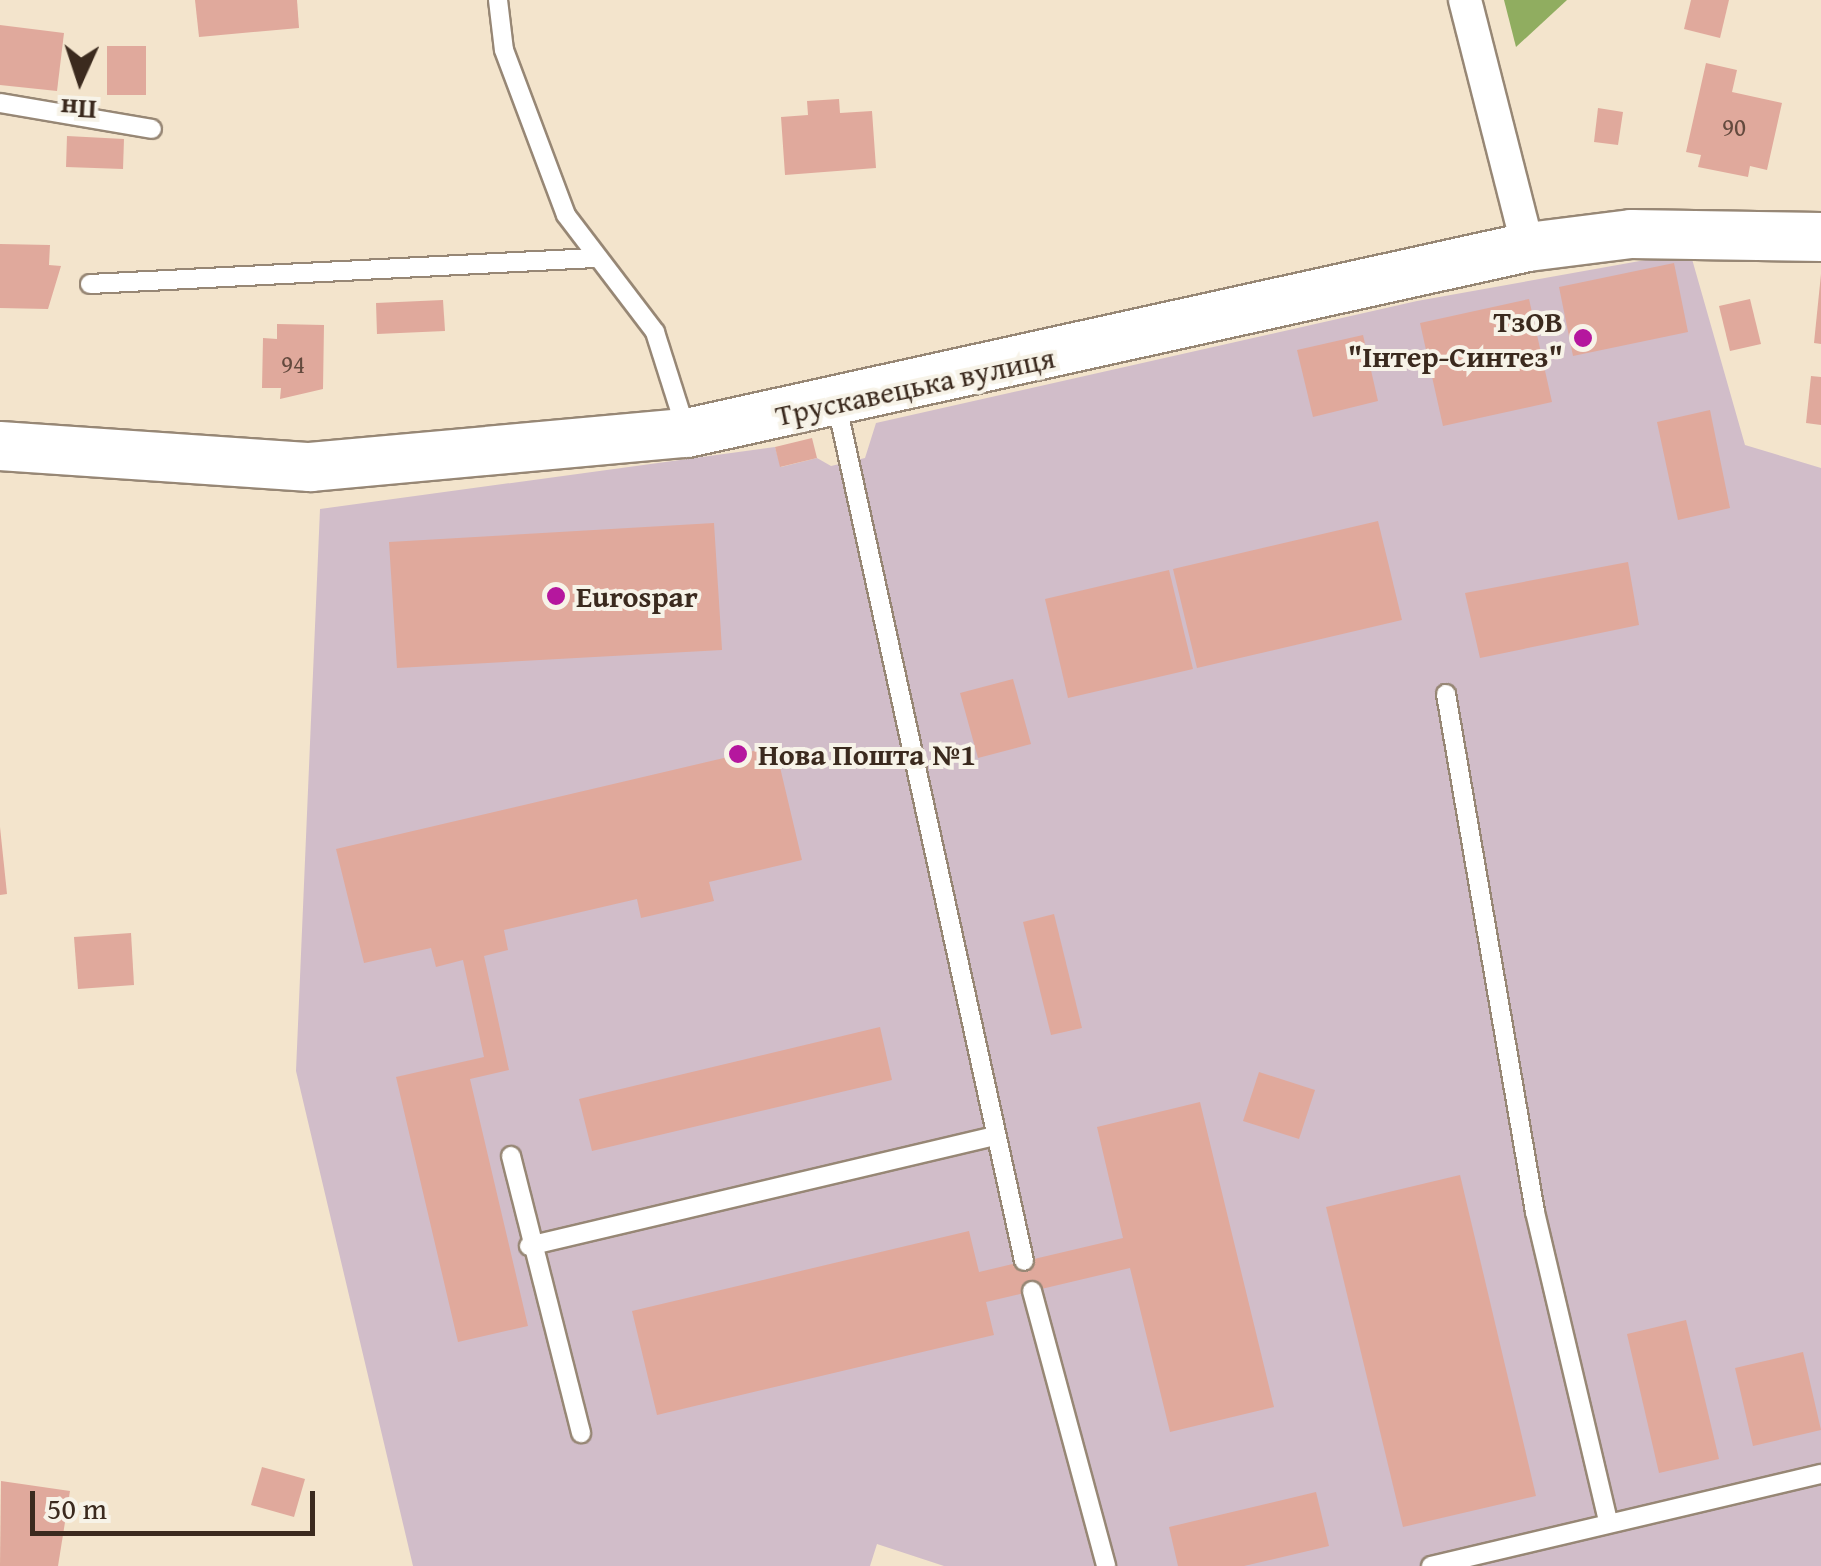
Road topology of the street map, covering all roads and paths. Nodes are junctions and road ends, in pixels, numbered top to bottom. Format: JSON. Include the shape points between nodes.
{"nodes":[{"id":1,"x":498,"y":0,"type":"edge"},
{"id":2,"x":1464,"y":0,"type":"edge"},
{"id":3,"x":0,"y":103,"type":"edge"},
{"id":4,"x":152,"y":129,"type":"dead end"},
{"id":5,"x":1821,"y":237,"type":"edge"},
{"id":6,"x":1528,"y":247,"type":"junction"},
{"id":7,"x":594,"y":258,"type":"junction"},
{"id":8,"x":90,"y":284,"type":"dead end"},
{"id":9,"x":837,"y":406,"type":"junction"},
{"id":10,"x":687,"y":433,"type":"junction"},
{"id":11,"x":0,"y":446,"type":"edge"},
{"id":12,"x":1446,"y":694,"type":"dead end"},
{"id":13,"x":991,"y":1137,"type":"junction"},
{"id":14,"x":511,"y":1156,"type":"dead end"},
{"id":15,"x":529,"y":1246,"type":"junction"},
{"id":16,"x":1024,"y":1261,"type":"dead end"},
{"id":17,"x":1032,"y":1292,"type":"dead end"},
{"id":18,"x":582,"y":1434,"type":"dead end"},
{"id":19,"x":1821,"y":1474,"type":"edge"},
{"id":20,"x":1608,"y":1522,"type":"junction"},
{"id":21,"x":1106,"y":1566,"type":"edge"},
{"id":22,"x":1431,"y":1566,"type":"edge"}],
"edges":[{"from":1,"to":7,"type":"lane","via":[[511,68],[566,215]]},
{"from":2,"to":6,"type":"street"},
{"from":3,"to":4,"type":"lane"},
{"from":5,"to":6,"type":"main road","name":"Трускавецька вулиця","via":[[1631,234]]},
{"from":6,"to":9,"type":"main road","name":"Трускавецька вулиця"},
{"from":7,"to":8,"type":"lane"},
{"from":7,"to":10,"type":"lane","via":[[655,332]]},
{"from":9,"to":10,"type":"main road","name":"Трускавецька вулиця"},
{"from":9,"to":13,"type":"lane"},
{"from":10,"to":11,"type":"main road","name":"Трускавецька вулиця","via":[[310,467]]},
{"from":12,"to":20,"type":"lane","via":[[1535,1212]]},
{"from":13,"to":15,"type":"lane"},
{"from":13,"to":16,"type":"lane"},
{"from":14,"to":15,"type":"lane"},
{"from":15,"to":18,"type":"lane"},
{"from":17,"to":21,"type":"lane"},
{"from":19,"to":20,"type":"lane"},
{"from":20,"to":22,"type":"lane"}]}
